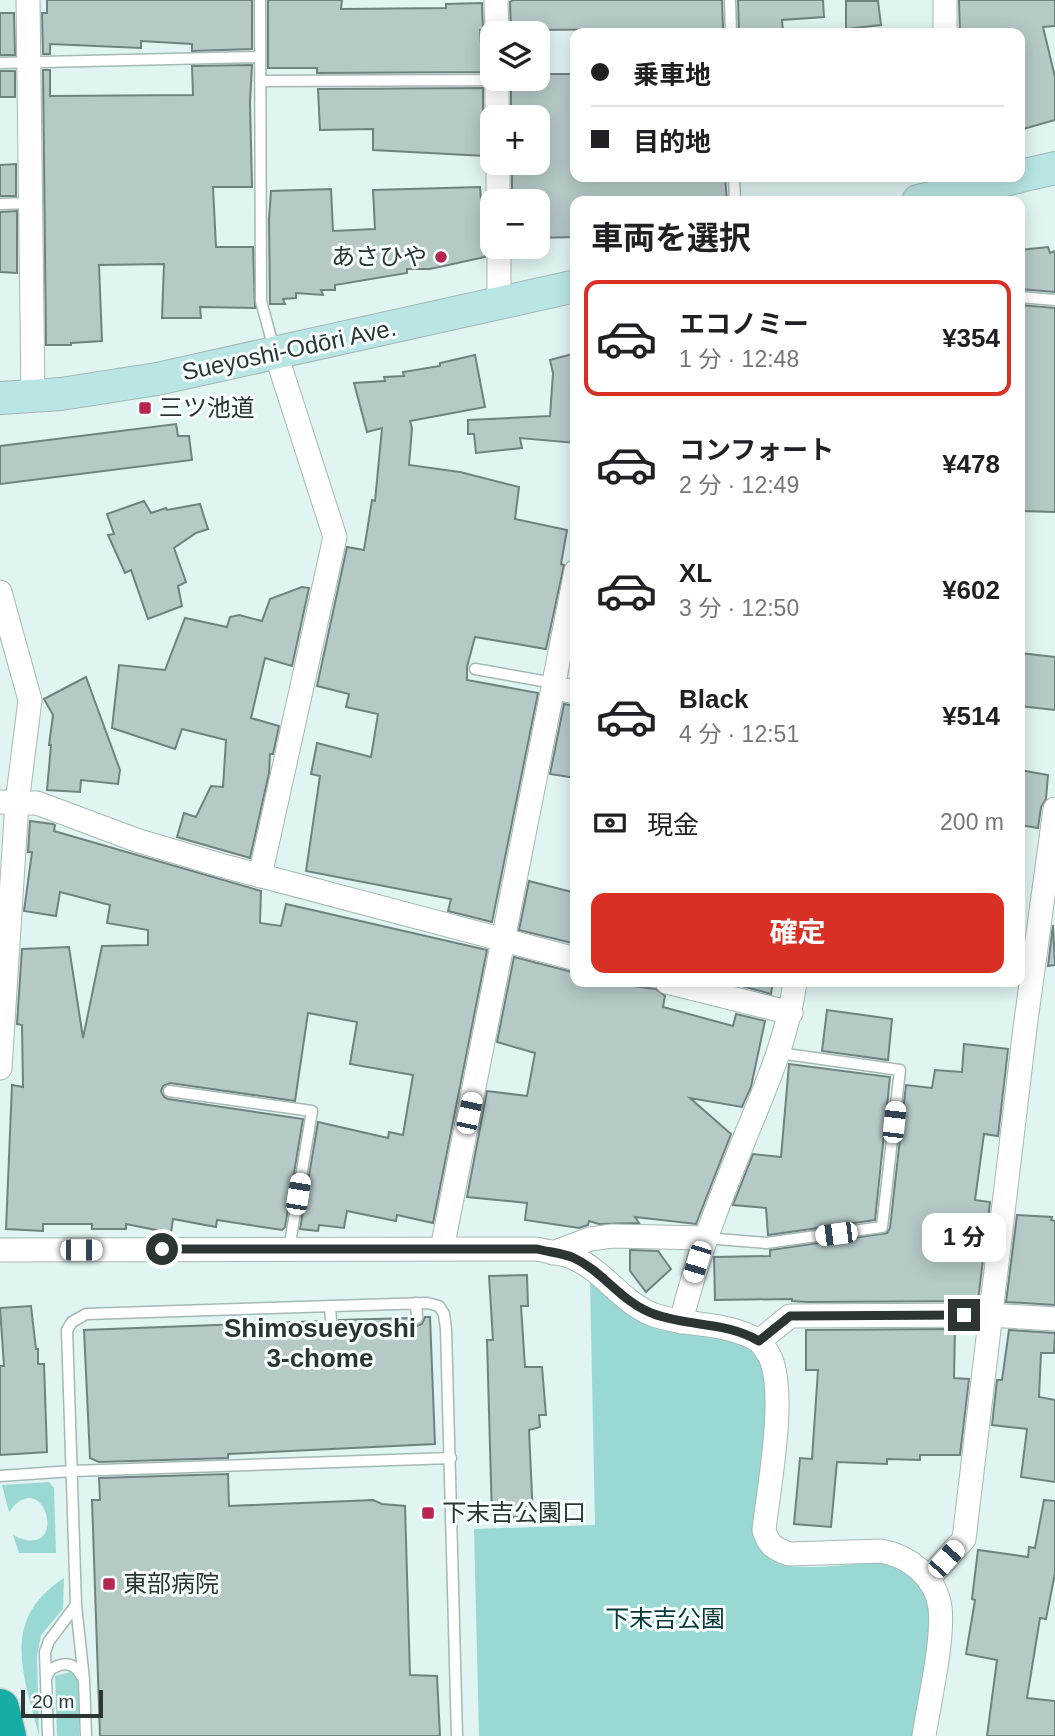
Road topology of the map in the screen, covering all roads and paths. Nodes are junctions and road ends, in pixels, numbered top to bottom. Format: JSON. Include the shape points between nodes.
{"nodes":[{"id":1,"x":28,"y":0,"type":"edge"},
{"id":2,"x":260,"y":0,"type":"edge"},
{"id":3,"x":496,"y":0,"type":"edge"},
{"id":4,"x":730,"y":0,"type":"edge"},
{"id":5,"x":945,"y":0,"type":"edge"},
{"id":6,"x":496,"y":21,"type":"edge"},
{"id":7,"x":731,"y":28,"type":"edge"},
{"id":8,"x":945,"y":28,"type":"edge"},
{"id":9,"x":260,"y":57,"type":"junction"},
{"id":10,"x":29,"y":62,"type":"junction"},
{"id":11,"x":0,"y":63,"type":"edge"},
{"id":12,"x":480,"y":80,"type":"edge"},
{"id":13,"x":260,"y":81,"type":"junction"},
{"id":14,"x":1055,"y":168,"type":"edge"},
{"id":15,"x":1025,"y":175,"type":"edge"},
{"id":16,"x":985,"y":182,"type":"edge"},
{"id":17,"x":935,"y":191,"type":"edge"},
{"id":18,"x":31,"y":202,"type":"junction"},
{"id":19,"x":0,"y":204,"type":"edge"},
{"id":20,"x":499,"y":259,"type":"edge"},
{"id":21,"x":570,"y":287,"type":"edge"},
{"id":22,"x":1025,"y":297,"type":"edge"},
{"id":23,"x":1055,"y":300,"type":"edge"},
{"id":24,"x":499,"y":303,"type":"junction"},
{"id":25,"x":276,"y":354,"type":"junction"},
{"id":26,"x":33,"y":396,"type":"junction"},
{"id":27,"x":0,"y":398,"type":"edge"},
{"id":28,"x":0,"y":592,"type":"edge"},
{"id":29,"x":570,"y":618,"type":"edge"},
{"id":30,"x":475,"y":669,"type":"dead end"},
{"id":31,"x":561,"y":688,"type":"edge"},
{"id":32,"x":8,"y":802,"type":"edge"},
{"id":33,"x":1055,"y":809,"type":"edge"},
{"id":34,"x":260,"y":876,"type":"junction"},
{"id":35,"x":504,"y":941,"type":"junction"},
{"id":36,"x":570,"y":958,"type":"edge"},
{"id":37,"x":687,"y":987,"type":"edge"},
{"id":38,"x":794,"y":987,"type":"edge"},
{"id":39,"x":791,"y":1013,"type":"junction"},
{"id":40,"x":779,"y":1053,"type":"junction"},
{"id":41,"x":0,"y":1068,"type":"edge"},
{"id":42,"x":169,"y":1091,"type":"dead end"},
{"id":43,"x":705,"y":1238,"type":"junction"},
{"id":44,"x":289,"y":1249,"type":"junction"},
{"id":45,"x":442,"y":1249,"type":"junction"},
{"id":46,"x":0,"y":1250,"type":"edge"},
{"id":47,"x":553,"y":1253,"type":"junction"},
{"id":48,"x":416,"y":1303,"type":"junction"},
{"id":49,"x":330,"y":1306,"type":"junction"},
{"id":50,"x":989,"y":1315,"type":"junction"},
{"id":51,"x":417,"y":1318,"type":"dead end"},
{"id":52,"x":1055,"y":1319,"type":"edge"},
{"id":53,"x":331,"y":1321,"type":"dead end"},
{"id":54,"x":681,"y":1322,"type":"junction"},
{"id":55,"x":759,"y":1341,"type":"junction"},
{"id":56,"x":451,"y":1458,"type":"junction"},
{"id":57,"x":72,"y":1471,"type":"junction"},
{"id":58,"x":0,"y":1476,"type":"edge"},
{"id":59,"x":928,"y":1579,"type":"junction"},
{"id":60,"x":76,"y":1605,"type":"junction"},
{"id":61,"x":46,"y":1678,"type":"junction"},
{"id":62,"x":84,"y":1680,"type":"junction"},
{"id":63,"x":0,"y":1708,"type":"edge"},
{"id":64,"x":7,"y":1736,"type":"edge"},
{"id":65,"x":48,"y":1736,"type":"edge"},
{"id":66,"x":86,"y":1736,"type":"edge"},
{"id":67,"x":457,"y":1736,"type":"edge"},
{"id":68,"x":924,"y":1736,"type":"edge"}],
"edges":[{"from":1,"to":10,"type":"street"},
{"from":2,"to":9,"type":"lane"},
{"from":3,"to":6,"type":"street"},
{"from":4,"to":7,"type":"lane"},
{"from":5,"to":8,"type":"street"},
{"from":9,"to":10,"type":"lane"},
{"from":9,"to":13,"type":"lane"},
{"from":10,"to":11,"type":"lane"},
{"from":10,"to":18,"type":"street"},
{"from":12,"to":13,"type":"lane"},
{"from":13,"to":25,"type":"lane","via":[[261,301]]},
{"from":14,"to":15,"type":"street"},
{"from":16,"to":17,"type":"street"},
{"from":18,"to":19,"type":"lane"},
{"from":18,"to":26,"type":"street"},
{"from":20,"to":24,"type":"street"},
{"from":21,"to":24,"type":"street","name":"Sueyoshi-Odōri Ave."},
{"from":22,"to":23,"type":"lane"},
{"from":24,"to":25,"type":"street","name":"Sueyoshi-Odōri Ave."},
{"from":25,"to":26,"type":"street","name":"Sueyoshi-Odōri Ave.","via":[[157,379]]},
{"from":25,"to":34,"type":"street","via":[[335,537]]},
{"from":26,"to":27,"type":"street","name":"Sueyoshi-Odōri Ave."},
{"from":28,"to":32,"type":"street","via":[[30,700]]},
{"from":29,"to":31,"type":"street"},
{"from":30,"to":31,"type":"lane"},
{"from":31,"to":35,"type":"street"},
{"from":32,"to":34,"type":"street","via":[[37,803],[136,840]]},
{"from":32,"to":41,"type":"street"},
{"from":33,"to":50,"type":"street"},
{"from":34,"to":35,"type":"street"},
{"from":35,"to":36,"type":"street"},
{"from":35,"to":45,"type":"street"},
{"from":37,"to":39,"type":"street"},
{"from":38,"to":39,"type":"street"},
{"from":39,"to":40,"type":"street"},
{"from":40,"to":43,"type":"street"},
{"from":40,"to":43,"type":"lane","via":[[900,1070],[882,1227],[766,1243]]},
{"from":42,"to":44,"type":"lane","via":[[312,1111]]},
{"from":43,"to":47,"type":"street","via":[[612,1236]]},
{"from":43,"to":54,"type":"street"},
{"from":44,"to":45,"type":"street"},
{"from":44,"to":46,"type":"street"},
{"from":45,"to":47,"type":"street"},
{"from":47,"to":54,"type":"street","via":[[574,1258],[652,1314]]},
{"from":48,"to":49,"type":"lane"},
{"from":48,"to":51,"type":"lane"},
{"from":48,"to":56,"type":"lane","via":[[439,1306],[444,1314]]},
{"from":49,"to":53,"type":"lane"},
{"from":49,"to":57,"type":"lane","via":[[78,1317],[67,1330]]},
{"from":50,"to":52,"type":"street"},
{"from":50,"to":55,"type":"street","via":[[790,1316]]},
{"from":50,"to":59,"type":"street","via":[[964,1539]]},
{"from":54,"to":55,"type":"street","via":[[726,1327]]},
{"from":55,"to":59,"type":"street","via":[[770,1357],[776,1382],[766,1541],[789,1554],[894,1554]]},
{"from":56,"to":57,"type":"lane"},
{"from":56,"to":67,"type":"lane"},
{"from":57,"to":58,"type":"lane"},
{"from":57,"to":60,"type":"lane"},
{"from":59,"to":68,"type":"street","via":[[940,1607]]},
{"from":60,"to":61,"type":"lane","via":[[49,1641]]},
{"from":60,"to":62,"type":"lane"},
{"from":61,"to":62,"type":"lane","via":[[50,1670],[64,1663],[79,1669]]},
{"from":61,"to":65,"type":"lane"},
{"from":62,"to":66,"type":"lane"},
{"from":63,"to":64,"type":"highway"}]}
